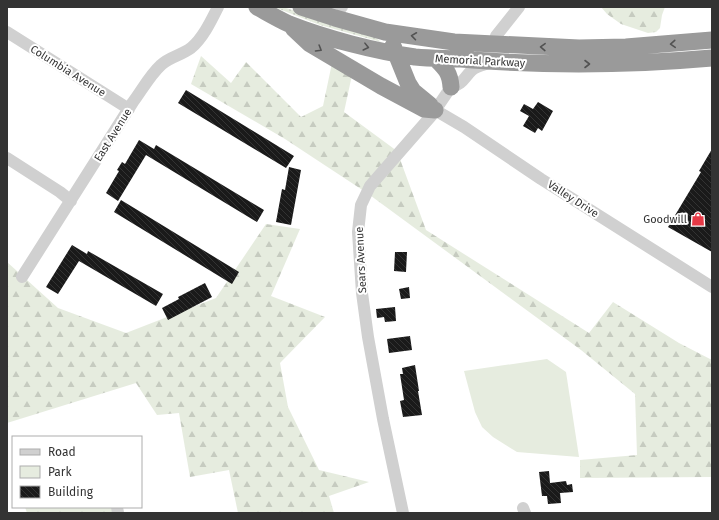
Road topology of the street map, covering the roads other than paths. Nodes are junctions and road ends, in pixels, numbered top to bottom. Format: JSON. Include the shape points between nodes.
{"nodes":[{"id":1,"x":218,"y":7,"type":"edge"},
{"id":2,"x":257,"y":7,"type":"edge"},
{"id":3,"x":301,"y":7,"type":"edge"},
{"id":4,"x":519,"y":7,"type":"edge"},
{"id":5,"x":335,"y":12,"type":"edge"},
{"id":6,"x":289,"y":24,"type":"junction"},
{"id":7,"x":7,"y":32,"type":"edge"},
{"id":8,"x":385,"y":32,"type":"junction"},
{"id":9,"x":712,"y":40,"type":"edge"},
{"id":10,"x":495,"y":44,"type":"junction"},
{"id":11,"x":397,"y":54,"type":"junction"},
{"id":12,"x":712,"y":58,"type":"edge"},
{"id":13,"x":436,"y":59,"type":"junction"},
{"id":14,"x":494,"y":62,"type":"junction"},
{"id":15,"x":451,"y":87,"type":"junction"},
{"id":16,"x":129,"y":109,"type":"junction"},
{"id":17,"x":435,"y":110,"type":"junction"},
{"id":18,"x":7,"y":158,"type":"edge"},
{"id":19,"x":71,"y":201,"type":"junction"},
{"id":20,"x":22,"y":278,"type":"dead end"},
{"id":21,"x":712,"y":287,"type":"edge"},
{"id":22,"x":403,"y":513,"type":"edge"}],
"edges":[{"from":1,"to":16,"type":"street","name":"East Avenue","via":[[200,38],[191,48],[160,66]]},
{"from":2,"to":6,"type":"highway","name":"Memorial Parkway"},
{"from":3,"to":5,"type":"highway","name":"Memorial Parkway"},
{"from":4,"to":10,"type":"street","via":[[496,36]]},
{"from":5,"to":8,"type":"highway","name":"Memorial Parkway"},
{"from":6,"to":11,"type":"highway","name":"Memorial Parkway","one_way":true,"via":[[351,44]]},
{"from":6,"to":17,"type":"highway","one_way":true,"via":[[310,44],[381,86],[424,110]]},
{"from":7,"to":16,"type":"street","name":"Columbia Avenue"},
{"from":10,"to":8,"type":"highway","name":"Memorial Parkway","one_way":true,"via":[[454,42]]},
{"from":8,"to":11,"type":"highway"},
{"from":9,"to":10,"type":"highway","name":"Memorial Parkway","one_way":true,"via":[[580,48]]},
{"from":11,"to":13,"type":"highway","name":"Memorial Parkway"},
{"from":11,"to":17,"type":"highway","via":[[408,84]]},
{"from":14,"to":12,"type":"highway","name":"Memorial Parkway","one_way":true,"via":[[616,64]]},
{"from":13,"to":14,"type":"highway","name":"Memorial Parkway"},
{"from":13,"to":15,"type":"highway","via":[[448,71]]},
{"from":14,"to":15,"type":"street","name":"Sears Avenue","via":[[480,65],[458,86]]},
{"from":15,"to":17,"type":"street","name":"Sears Avenue"},
{"from":16,"to":19,"type":"street","name":"East Avenue"},
{"from":17,"to":21,"type":"street","name":"Valley Drive"},
{"from":17,"to":22,"type":"street","name":"Sears Avenue","via":[[370,186],[361,205],[358,232],[368,336]]},
{"from":18,"to":19,"type":"street"},
{"from":19,"to":20,"type":"street","name":"East Avenue"}]}
